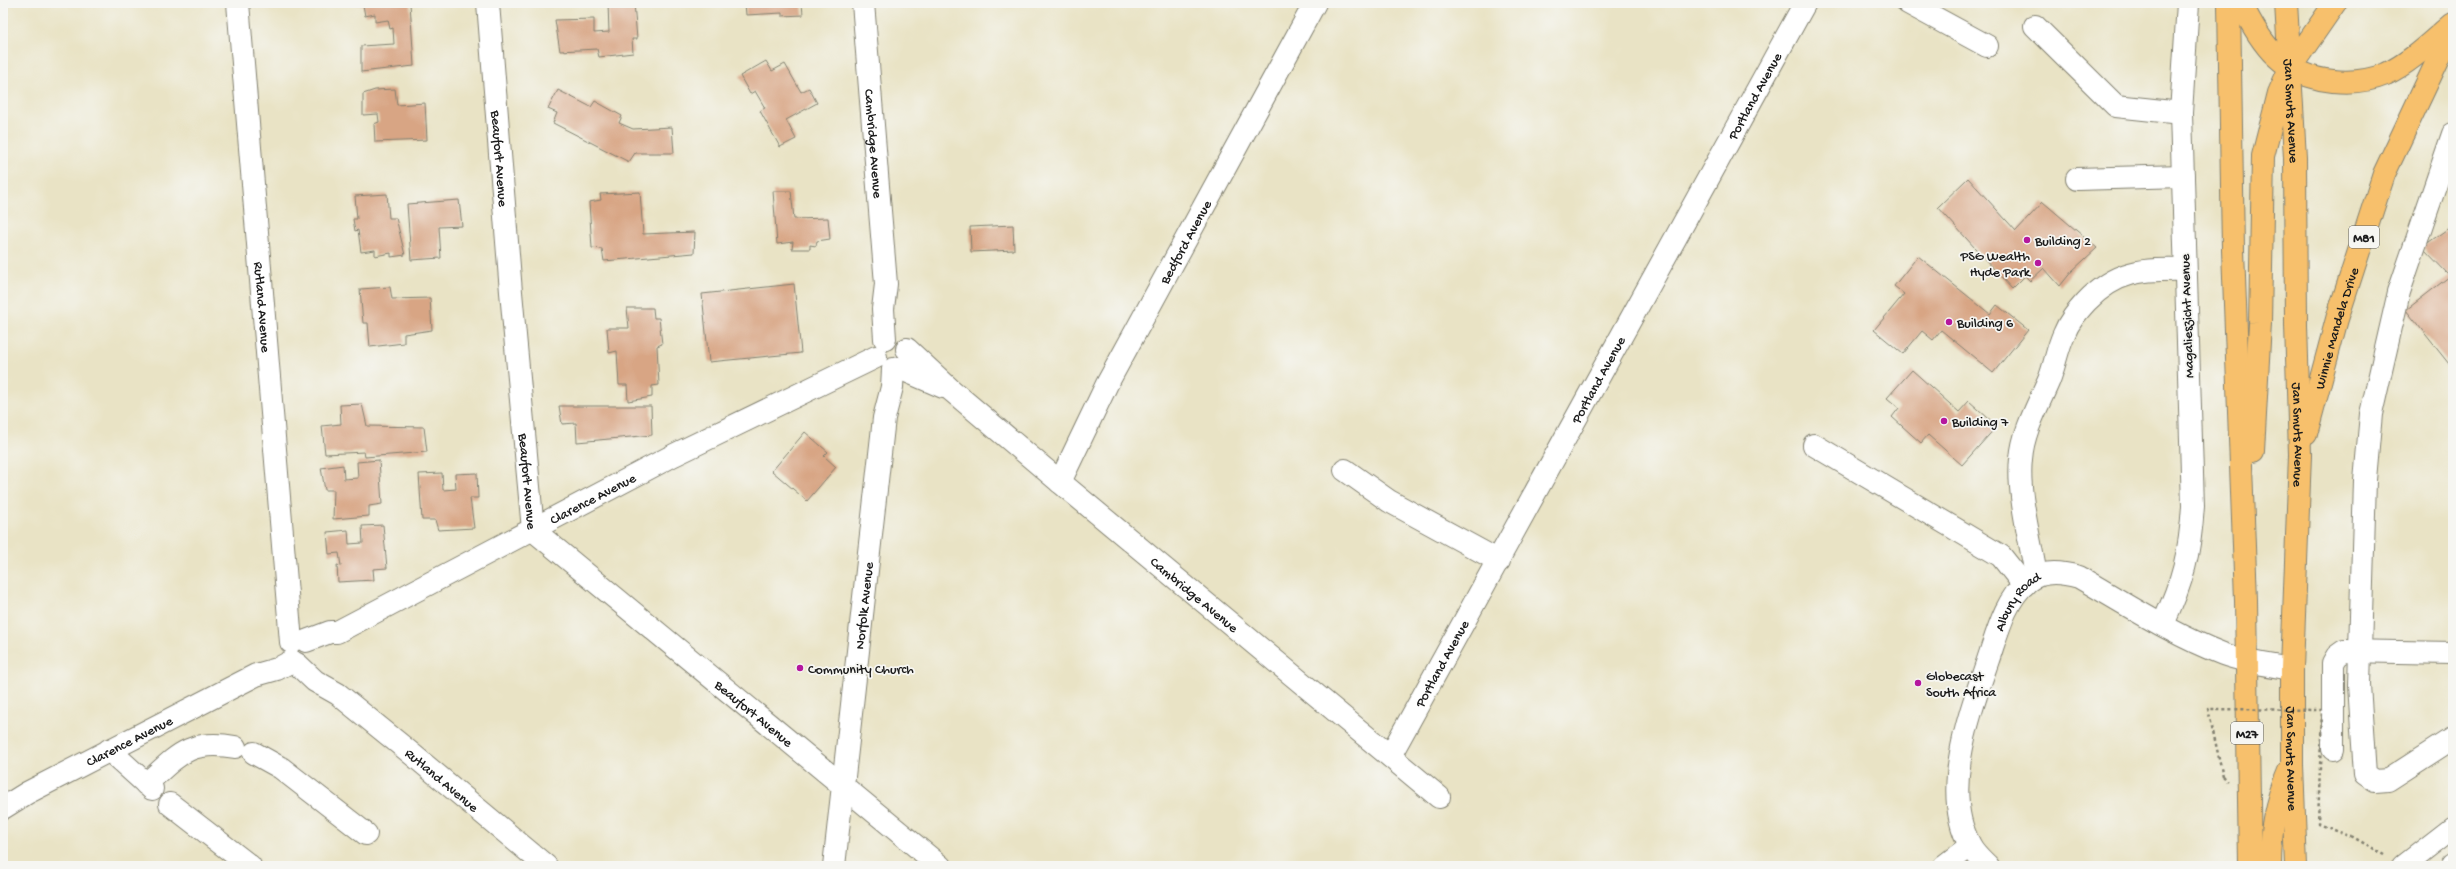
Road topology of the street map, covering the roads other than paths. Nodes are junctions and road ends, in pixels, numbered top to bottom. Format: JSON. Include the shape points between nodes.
{"nodes":[{"id":1,"x":238,"y":3,"type":"edge"},
{"id":2,"x":488,"y":3,"type":"edge"},
{"id":3,"x":863,"y":3,"type":"edge"},
{"id":4,"x":1315,"y":3,"type":"edge"},
{"id":5,"x":1805,"y":3,"type":"edge"},
{"id":6,"x":1908,"y":3,"type":"edge"},
{"id":7,"x":2188,"y":3,"type":"edge"},
{"id":8,"x":2229,"y":3,"type":"edge"},
{"id":9,"x":2241,"y":3,"type":"edge"},
{"id":10,"x":2286,"y":3,"type":"edge"},
{"id":11,"x":2335,"y":3,"type":"edge"},
{"id":12,"x":2453,"y":24,"type":"edge"},
{"id":13,"x":2035,"y":26,"type":"dead end"},
{"id":14,"x":2453,"y":28,"type":"edge"},
{"id":15,"x":1987,"y":46,"type":"dead end"},
{"id":16,"x":2290,"y":68,"type":"junction"},
{"id":17,"x":2181,"y":113,"type":"junction"},
{"id":18,"x":2453,"y":134,"type":"edge"},
{"id":19,"x":2183,"y":176,"type":"junction"},
{"id":20,"x":2077,"y":178,"type":"dead end"},
{"id":21,"x":2185,"y":270,"type":"junction"},
{"id":22,"x":889,"y":353,"type":"junction"},
{"id":23,"x":1814,"y":445,"type":"dead end"},
{"id":24,"x":2300,"y":455,"type":"junction"},
{"id":25,"x":1345,"y":470,"type":"dead end"},
{"id":26,"x":1060,"y":482,"type":"junction"},
{"id":27,"x":533,"y":530,"type":"junction"},
{"id":28,"x":1499,"y":561,"type":"junction"},
{"id":29,"x":2030,"y":580,"type":"junction"},
{"id":30,"x":2246,"y":600,"type":"junction"},
{"id":31,"x":2163,"y":624,"type":"junction"},
{"id":32,"x":300,"y":651,"type":"junction"},
{"id":33,"x":2360,"y":652,"type":"junction"},
{"id":34,"x":2453,"y":653,"type":"edge"},
{"id":35,"x":2247,"y":661,"type":"junction"},
{"id":36,"x":2292,"y":669,"type":"junction"},
{"id":37,"x":2453,"y":738,"type":"edge"},
{"id":38,"x":2333,"y":749,"type":"dead end"},
{"id":39,"x":109,"y":750,"type":"junction"},
{"id":40,"x":1390,"y":756,"type":"junction"},
{"id":41,"x":2292,"y":765,"type":"junction"},
{"id":42,"x":843,"y":786,"type":"junction"},
{"id":43,"x":1439,"y":796,"type":"dead end"},
{"id":44,"x":170,"y":804,"type":"dead end"},
{"id":45,"x":3,"y":808,"type":"edge"},
{"id":46,"x":2453,"y":828,"type":"edge"},
{"id":47,"x":366,"y":834,"type":"dead end"},
{"id":48,"x":1970,"y":846,"type":"junction"},
{"id":49,"x":2296,"y":856,"type":"edge"},
{"id":50,"x":250,"y":866,"type":"edge"},
{"id":51,"x":546,"y":866,"type":"edge"},
{"id":52,"x":834,"y":866,"type":"edge"},
{"id":53,"x":940,"y":866,"type":"edge"},
{"id":54,"x":1944,"y":866,"type":"edge"},
{"id":55,"x":1988,"y":866,"type":"edge"},
{"id":56,"x":2250,"y":866,"type":"edge"},
{"id":57,"x":2270,"y":866,"type":"edge"},
{"id":58,"x":2312,"y":866,"type":"edge"},
{"id":59,"x":2404,"y":866,"type":"edge"}],
"edges":[{"from":1,"to":32,"type":"street","name":"Rutland Avenue","via":[[290,610],[298,626]]},
{"from":2,"to":27,"type":"street","name":"Beaufort Avenue"},
{"from":3,"to":22,"type":"street","name":"Cambridge Avenue","via":[[886,284],[883,308]]},
{"from":4,"to":26,"type":"street","name":"Bedford Avenue","via":[[1107,384]]},
{"from":5,"to":28,"type":"street","name":"Portland Avenue"},
{"from":6,"to":15,"type":"street"},
{"from":7,"to":17,"type":"street","name":"Magalieszicht Avenue"},
{"from":8,"to":30,"type":"main road","number":"M27","via":[[2233,250]]},
{"from":9,"to":16,"type":"main road","via":[[2266,46]]},
{"from":10,"to":16,"type":"main road","name":"Jan Smuts Avenue"},
{"from":11,"to":16,"type":"main road"},
{"from":12,"to":16,"type":"main road","via":[[2402,65],[2365,81],[2326,81],[2306,76]]},
{"from":13,"to":17,"type":"street","via":[[2116,106]]},
{"from":14,"to":24,"type":"main road","name":"Winnie Mandela Drive","number":"M81","via":[[2384,174],[2337,319]]},
{"from":16,"to":24,"type":"main road","name":"Jan Smuts Avenue","via":[[2295,158]]},
{"from":16,"to":30,"type":"main road","via":[[2279,93],[2263,156],[2260,322]]},
{"from":17,"to":19,"type":"street","name":"Magalieszicht Avenue"},
{"from":18,"to":33,"type":"street","via":[[2399,292],[2372,414],[2365,480]]},
{"from":19,"to":20,"type":"street"},
{"from":19,"to":21,"type":"street","name":"Magalieszicht Avenue"},
{"from":21,"to":29,"type":"street","via":[[2136,271],[2115,278],[2098,289],[2068,326],[2053,370],[2031,419],[2020,460]]},
{"from":21,"to":31,"type":"street","name":"Magalieszicht Avenue","via":[[2191,543],[2178,593]]},
{"from":22,"to":26,"type":"street","name":"Cambridge Avenue","via":[[951,390]]},
{"from":22,"to":27,"type":"street","name":"Clarence Avenue","via":[[829,379],[674,455]]},
{"from":22,"to":42,"type":"street","name":"Norfolk Avenue","via":[[892,387],[884,418]]},
{"from":23,"to":29,"type":"street","via":[[2001,556]]},
{"from":24,"to":36,"type":"main road","name":"Jan Smuts Avenue"},
{"from":25,"to":28,"type":"street","via":[[1388,501]]},
{"from":26,"to":40,"type":"street","name":"Cambridge Avenue"},
{"from":27,"to":32,"type":"street","name":"Clarence Avenue","via":[[338,632],[330,632]]},
{"from":27,"to":42,"type":"street","name":"Beaufort Avenue"},
{"from":28,"to":40,"type":"street","name":"Portland Avenue"},
{"from":29,"to":31,"type":"street","name":"Albury Road","via":[[2065,573],[2079,578]]},
{"from":29,"to":48,"type":"street","name":"Albury Road","via":[[2010,604],[1965,731],[1958,766],[1958,795],[1962,823]]},
{"from":30,"to":35,"type":"main road","number":"M27"},
{"from":31,"to":35,"type":"street","name":"Albury Road","via":[[2223,654]]},
{"from":32,"to":39,"type":"street","name":"Clarence Avenue","via":[[269,661],[256,675]]},
{"from":32,"to":51,"type":"street","name":"Rutland Avenue","via":[[315,681],[338,694]]},
{"from":33,"to":34,"type":"street"},
{"from":33,"to":37,"type":"street","via":[[2359,685],[2365,774],[2375,781],[2381,781],[2415,764]]},
{"from":33,"to":38,"type":"street","via":[[2344,651],[2333,663]]},
{"from":35,"to":36,"type":"street","name":"Albury Road"},
{"from":35,"to":56,"type":"main road","number":"M27"},
{"from":36,"to":41,"type":"main road","name":"Jan Smuts Avenue"},
{"from":39,"to":45,"type":"street","name":"Clarence Avenue"},
{"from":39,"to":47,"type":"street","via":[[149,786],[189,748],[203,745],[244,750],[281,768]]},
{"from":40,"to":43,"type":"street","name":"Cambridge Avenue"},
{"from":41,"to":49,"type":"main road","name":"Jan Smuts Avenue"},
{"from":41,"to":57,"type":"main road","via":[[2276,803],[2272,822]]},
{"from":42,"to":52,"type":"street","name":"Norfolk Avenue"},
{"from":42,"to":53,"type":"street","name":"Beaufort Avenue"},
{"from":44,"to":50,"type":"street"},
{"from":46,"to":59,"type":"street"},
{"from":48,"to":54,"type":"street"},
{"from":48,"to":55,"type":"street","name":"Albury Road"},
{"from":49,"to":58,"type":"main road"}]}
